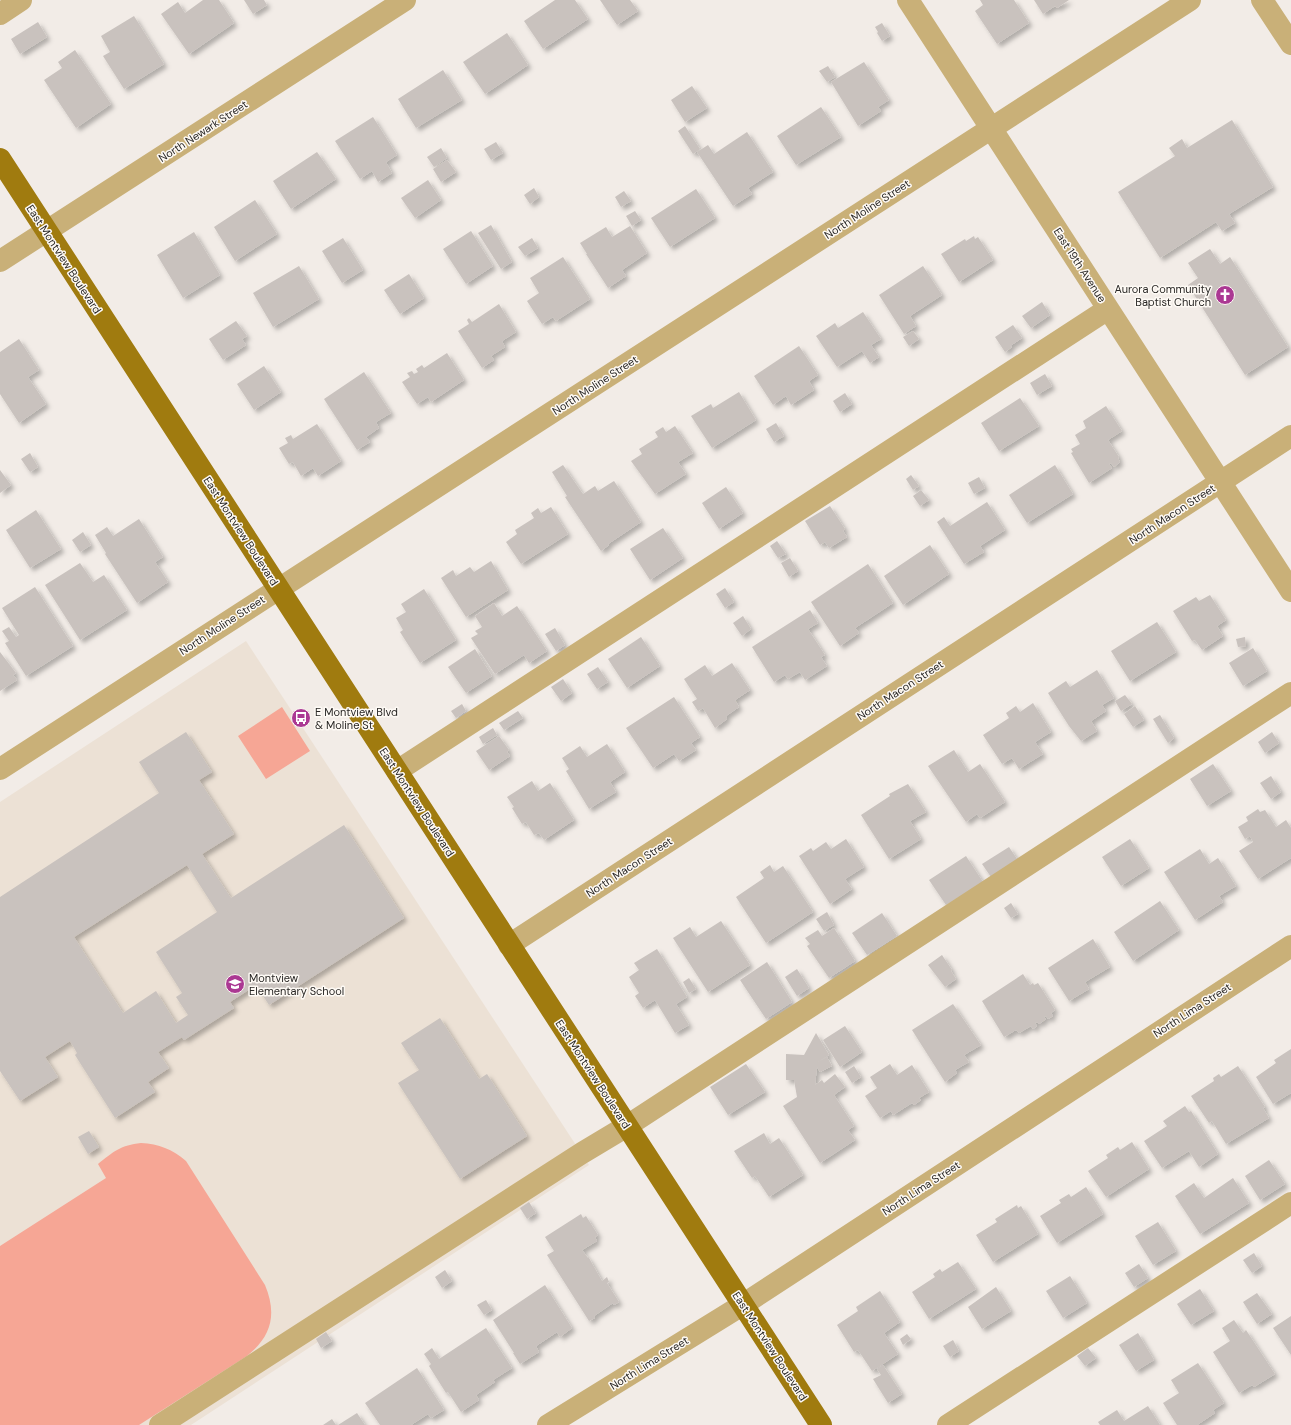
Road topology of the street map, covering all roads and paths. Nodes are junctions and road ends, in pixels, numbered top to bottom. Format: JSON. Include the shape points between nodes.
{"nodes":[{"id":1,"x":21,"y":0,"type":"edge"},
{"id":2,"x":405,"y":0,"type":"edge"},
{"id":3,"x":908,"y":0,"type":"edge"},
{"id":4,"x":1190,"y":0,"type":"edge"},
{"id":5,"x":1262,"y":0,"type":"edge"},
{"id":6,"x":0,"y":14,"type":"edge"},
{"id":7,"x":1291,"y":44,"type":"edge"},
{"id":8,"x":991,"y":129,"type":"junction"},
{"id":9,"x":0,"y":159,"type":"edge"},
{"id":10,"x":46,"y":232,"type":"junction"},
{"id":11,"x":0,"y":261,"type":"edge"},
{"id":12,"x":1108,"y":309,"type":"junction"},
{"id":13,"x":1291,"y":436,"type":"edge"},
{"id":14,"x":1220,"y":482,"type":"junction"},
{"id":15,"x":278,"y":588,"type":"junction"},
{"id":16,"x":1291,"y":591,"type":"edge"},
{"id":17,"x":1291,"y":693,"type":"edge"},
{"id":18,"x":0,"y":769,"type":"edge"},
{"id":19,"x":397,"y":771,"type":"junction"},
{"id":20,"x":509,"y":945,"type":"junction"},
{"id":21,"x":1291,"y":946,"type":"edge"},
{"id":22,"x":627,"y":1126,"type":"junction"},
{"id":23,"x":1291,"y":1203,"type":"edge"},
{"id":24,"x":744,"y":1304,"type":"junction"},
{"id":25,"x":562,"y":1421,"type":"edge"},
{"id":26,"x":160,"y":1425,"type":"edge"},
{"id":27,"x":821,"y":1425,"type":"edge"},
{"id":28,"x":948,"y":1425,"type":"edge"}],
"edges":[{"from":1,"to":6,"type":"street"},
{"from":2,"to":10,"type":"street","name":"North Newark Street"},
{"from":3,"to":8,"type":"street","name":"East 19th Avenue"},
{"from":4,"to":8,"type":"street","name":"North Moline Street"},
{"from":5,"to":7,"type":"street"},
{"from":8,"to":12,"type":"street","name":"East 19th Avenue"},
{"from":8,"to":15,"type":"street","name":"North Moline Street"},
{"from":9,"to":10,"type":"main road","name":"East Montview Boulevard"},
{"from":10,"to":11,"type":"street","name":"North Newark Street"},
{"from":10,"to":15,"type":"main road","name":"East Montview Boulevard"},
{"from":12,"to":14,"type":"street","name":"East 19th Avenue"},
{"from":12,"to":19,"type":"street"},
{"from":13,"to":14,"type":"street","name":"North Macon Street"},
{"from":14,"to":16,"type":"street","name":"East 19th Avenue"},
{"from":14,"to":20,"type":"street","name":"North Macon Street"},
{"from":15,"to":18,"type":"street","name":"North Moline Street"},
{"from":15,"to":19,"type":"main road","name":"East Montview Boulevard"},
{"from":17,"to":22,"type":"street"},
{"from":19,"to":20,"type":"main road","name":"East Montview Boulevard"},
{"from":20,"to":22,"type":"main road","name":"East Montview Boulevard"},
{"from":21,"to":24,"type":"street","name":"North Lima Street"},
{"from":22,"to":24,"type":"main road","name":"East Montview Boulevard"},
{"from":22,"to":26,"type":"street"},
{"from":23,"to":28,"type":"street"},
{"from":24,"to":25,"type":"street","name":"North Lima Street"},
{"from":24,"to":27,"type":"main road","name":"East Montview Boulevard"}]}
